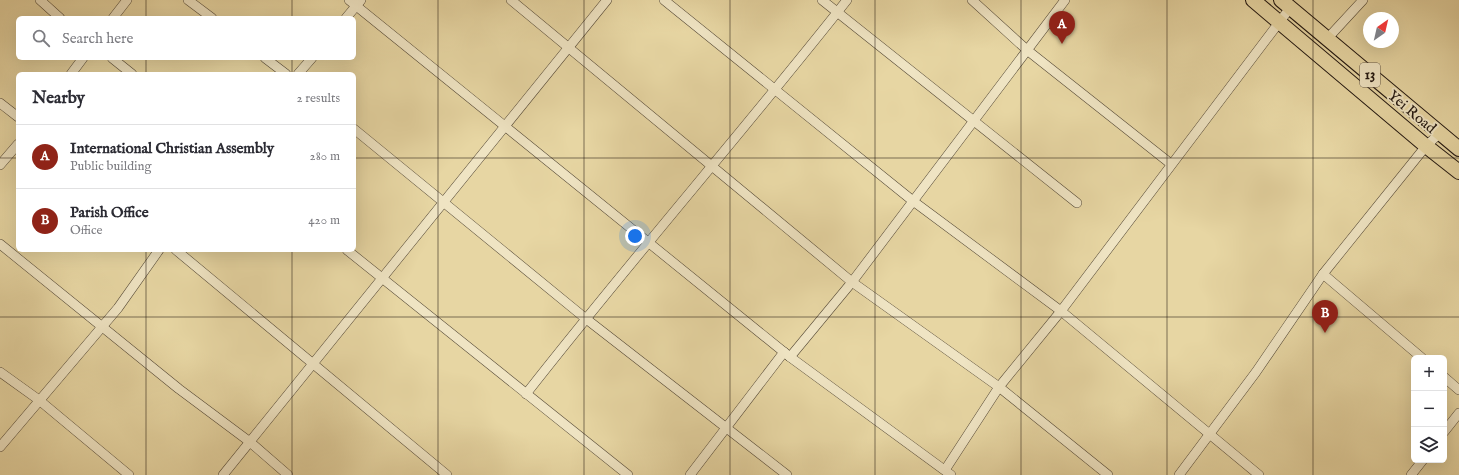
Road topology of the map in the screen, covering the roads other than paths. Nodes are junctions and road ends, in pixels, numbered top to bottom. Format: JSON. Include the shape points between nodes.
{"nodes":[{"id":1,"x":40,"y":0,"type":"edge"},
{"id":2,"x":127,"y":0,"type":"edge"},
{"id":3,"x":188,"y":0,"type":"edge"},
{"id":4,"x":511,"y":0,"type":"edge"},
{"id":5,"x":607,"y":0,"type":"edge"},
{"id":6,"x":664,"y":0,"type":"edge"},
{"id":7,"x":822,"y":0,"type":"edge"},
{"id":8,"x":847,"y":0,"type":"edge"},
{"id":9,"x":972,"y":0,"type":"edge"},
{"id":10,"x":1065,"y":0,"type":"edge"},
{"id":11,"x":1253,"y":0,"type":"edge"},
{"id":12,"x":1363,"y":0,"type":"edge"},
{"id":13,"x":355,"y":2,"type":"edge"},
{"id":14,"x":1286,"y":4,"type":"edge"},
{"id":15,"x":837,"y":12,"type":"junction"},
{"id":16,"x":58,"y":16,"type":"edge"},
{"id":17,"x":115,"y":16,"type":"edge"},
{"id":18,"x":209,"y":16,"type":"edge"},
{"id":19,"x":347,"y":16,"type":"edge"},
{"id":20,"x":1279,"y":21,"type":"junction"},
{"id":21,"x":1327,"y":39,"type":"junction"},
{"id":22,"x":569,"y":47,"type":"junction"},
{"id":23,"x":1027,"y":50,"type":"junction"},
{"id":24,"x":82,"y":60,"type":"edge"},
{"id":25,"x":114,"y":60,"type":"edge"},
{"id":26,"x":268,"y":60,"type":"edge"},
{"id":27,"x":310,"y":60,"type":"edge"},
{"id":28,"x":72,"y":72,"type":"edge"},
{"id":29,"x":130,"y":72,"type":"edge"},
{"id":30,"x":283,"y":72,"type":"edge"},
{"id":31,"x":300,"y":72,"type":"edge"},
{"id":32,"x":776,"y":88,"type":"junction"},
{"id":33,"x":0,"y":103,"type":"edge"},
{"id":34,"x":16,"y":115,"type":"edge"},
{"id":35,"x":973,"y":122,"type":"junction"},
{"id":36,"x":504,"y":127,"type":"junction"},
{"id":37,"x":356,"y":131,"type":"edge"},
{"id":38,"x":1439,"y":134,"type":"junction"},
{"id":39,"x":16,"y":146,"type":"edge"},
{"id":40,"x":1426,"y":146,"type":"junction"},
{"id":41,"x":1459,"y":149,"type":"edge"},
{"id":42,"x":1171,"y":164,"type":"junction"},
{"id":43,"x":0,"y":165,"type":"edge"},
{"id":44,"x":713,"y":166,"type":"junction"},
{"id":45,"x":1459,"y":172,"type":"edge"},
{"id":46,"x":913,"y":201,"type":"junction"},
{"id":47,"x":444,"y":202,"type":"junction"},
{"id":48,"x":1077,"y":203,"type":"dead end"},
{"id":49,"x":0,"y":244,"type":"edge"},
{"id":50,"x":648,"y":244,"type":"junction"},
{"id":51,"x":158,"y":252,"type":"edge"},
{"id":52,"x":178,"y":252,"type":"edge"},
{"id":53,"x":350,"y":252,"type":"edge"},
{"id":54,"x":1323,"y":274,"type":"junction"},
{"id":55,"x":382,"y":278,"type":"junction"},
{"id":56,"x":852,"y":282,"type":"junction"},
{"id":57,"x":1061,"y":311,"type":"junction"},
{"id":58,"x":585,"y":318,"type":"junction"},
{"id":59,"x":103,"y":326,"type":"junction"},
{"id":60,"x":787,"y":355,"type":"junction"},
{"id":61,"x":1418,"y":355,"type":"edge"},
{"id":62,"x":314,"y":363,"type":"junction"},
{"id":63,"x":0,"y":372,"type":"edge"},
{"id":64,"x":1447,"y":380,"type":"edge"},
{"id":65,"x":999,"y":387,"type":"junction"},
{"id":66,"x":1459,"y":390,"type":"edge"},
{"id":67,"x":526,"y":394,"type":"junction"},
{"id":68,"x":39,"y":400,"type":"junction"},
{"id":69,"x":1459,"y":413,"type":"edge"},
{"id":70,"x":726,"y":427,"type":"junction"},
{"id":71,"x":1447,"y":428,"type":"edge"},
{"id":72,"x":1210,"y":435,"type":"junction"},
{"id":73,"x":250,"y":442,"type":"junction"},
{"id":74,"x":0,"y":447,"type":"edge"},
{"id":75,"x":1421,"y":463,"type":"edge"},
{"id":76,"x":948,"y":472,"type":"edge"},
{"id":77,"x":130,"y":475,"type":"edge"},
{"id":78,"x":223,"y":475,"type":"edge"},
{"id":79,"x":288,"y":475,"type":"edge"},
{"id":80,"x":448,"y":475,"type":"edge"},
{"id":81,"x":628,"y":475,"type":"edge"},
{"id":82,"x":690,"y":475,"type":"edge"},
{"id":83,"x":787,"y":475,"type":"edge"},
{"id":84,"x":1108,"y":475,"type":"edge"},
{"id":85,"x":1179,"y":475,"type":"edge"},
{"id":86,"x":1258,"y":475,"type":"edge"},
{"id":87,"x":1411,"y":475,"type":"edge"}],
"edges":[{"from":1,"to":16,"type":"street"},
{"from":2,"to":17,"type":"street"},
{"from":3,"to":18,"type":"street"},
{"from":4,"to":22,"type":"street"},
{"from":5,"to":22,"type":"street"},
{"from":6,"to":32,"type":"street"},
{"from":7,"to":15,"type":"street"},
{"from":8,"to":15,"type":"street"},
{"from":9,"to":23,"type":"street"},
{"from":10,"to":23,"type":"street"},
{"from":11,"to":20,"type":"main road","name":"Yei Road"},
{"from":12,"to":21,"type":"street"},
{"from":13,"to":19,"type":"street"},
{"from":13,"to":36,"type":"street"},
{"from":14,"to":20,"type":"street"},
{"from":14,"to":21,"type":"main road","name":"Yei Road","number":"13"},
{"from":15,"to":32,"type":"street"},
{"from":15,"to":35,"type":"street"},
{"from":20,"to":40,"type":"main road","name":"Yei Road"},
{"from":20,"to":42,"type":"street"},
{"from":21,"to":38,"type":"main road","name":"Yei Road","number":"13"},
{"from":22,"to":36,"type":"street"},
{"from":22,"to":44,"type":"street"},
{"from":23,"to":35,"type":"street"},
{"from":23,"to":42,"type":"street"},
{"from":24,"to":28,"type":"street"},
{"from":25,"to":29,"type":"street"},
{"from":26,"to":30,"type":"street"},
{"from":27,"to":31,"type":"street"},
{"from":32,"to":44,"type":"street"},
{"from":32,"to":46,"type":"street"},
{"from":33,"to":34,"type":"street"},
{"from":35,"to":46,"type":"street"},
{"from":35,"to":48,"type":"street"},
{"from":36,"to":47,"type":"street"},
{"from":36,"to":50,"type":"street"},
{"from":37,"to":47,"type":"street"},
{"from":38,"to":40,"type":"street"},
{"from":38,"to":41,"type":"main road","name":"Yei Road","number":"13"},
{"from":39,"to":43,"type":"street"},
{"from":40,"to":45,"type":"main road","name":"Yei Road"},
{"from":40,"to":54,"type":"street"},
{"from":42,"to":57,"type":"street"},
{"from":44,"to":50,"type":"street"},
{"from":44,"to":56,"type":"street"},
{"from":46,"to":56,"type":"street"},
{"from":46,"to":57,"type":"street"},
{"from":47,"to":55,"type":"street"},
{"from":47,"to":58,"type":"street"},
{"from":49,"to":59,"type":"street","via":[[68,301]]},
{"from":50,"to":58,"type":"street"},
{"from":50,"to":60,"type":"street"},
{"from":51,"to":59,"type":"street"},
{"from":52,"to":62,"type":"street"},
{"from":53,"to":55,"type":"street"},
{"from":54,"to":61,"type":"street"},
{"from":54,"to":72,"type":"street"},
{"from":55,"to":62,"type":"street"},
{"from":55,"to":67,"type":"street"},
{"from":56,"to":60,"type":"street"},
{"from":56,"to":65,"type":"street"},
{"from":57,"to":65,"type":"street"},
{"from":57,"to":72,"type":"street"},
{"from":58,"to":67,"type":"street"},
{"from":58,"to":70,"type":"street"},
{"from":59,"to":68,"type":"street"},
{"from":59,"to":73,"type":"street","via":[[179,389]]},
{"from":60,"to":70,"type":"street"},
{"from":60,"to":76,"type":"street"},
{"from":62,"to":73,"type":"street"},
{"from":62,"to":80,"type":"street"},
{"from":63,"to":68,"type":"street"},
{"from":64,"to":66,"type":"street"},
{"from":65,"to":76,"type":"street"},
{"from":65,"to":84,"type":"street"},
{"from":67,"to":81,"type":"street"},
{"from":68,"to":74,"type":"street"},
{"from":68,"to":77,"type":"street"},
{"from":69,"to":71,"type":"street"},
{"from":70,"to":82,"type":"street"},
{"from":70,"to":83,"type":"street"},
{"from":72,"to":85,"type":"street"},
{"from":72,"to":86,"type":"street"},
{"from":73,"to":78,"type":"street"},
{"from":73,"to":79,"type":"street"},
{"from":75,"to":87,"type":"street"}]}
